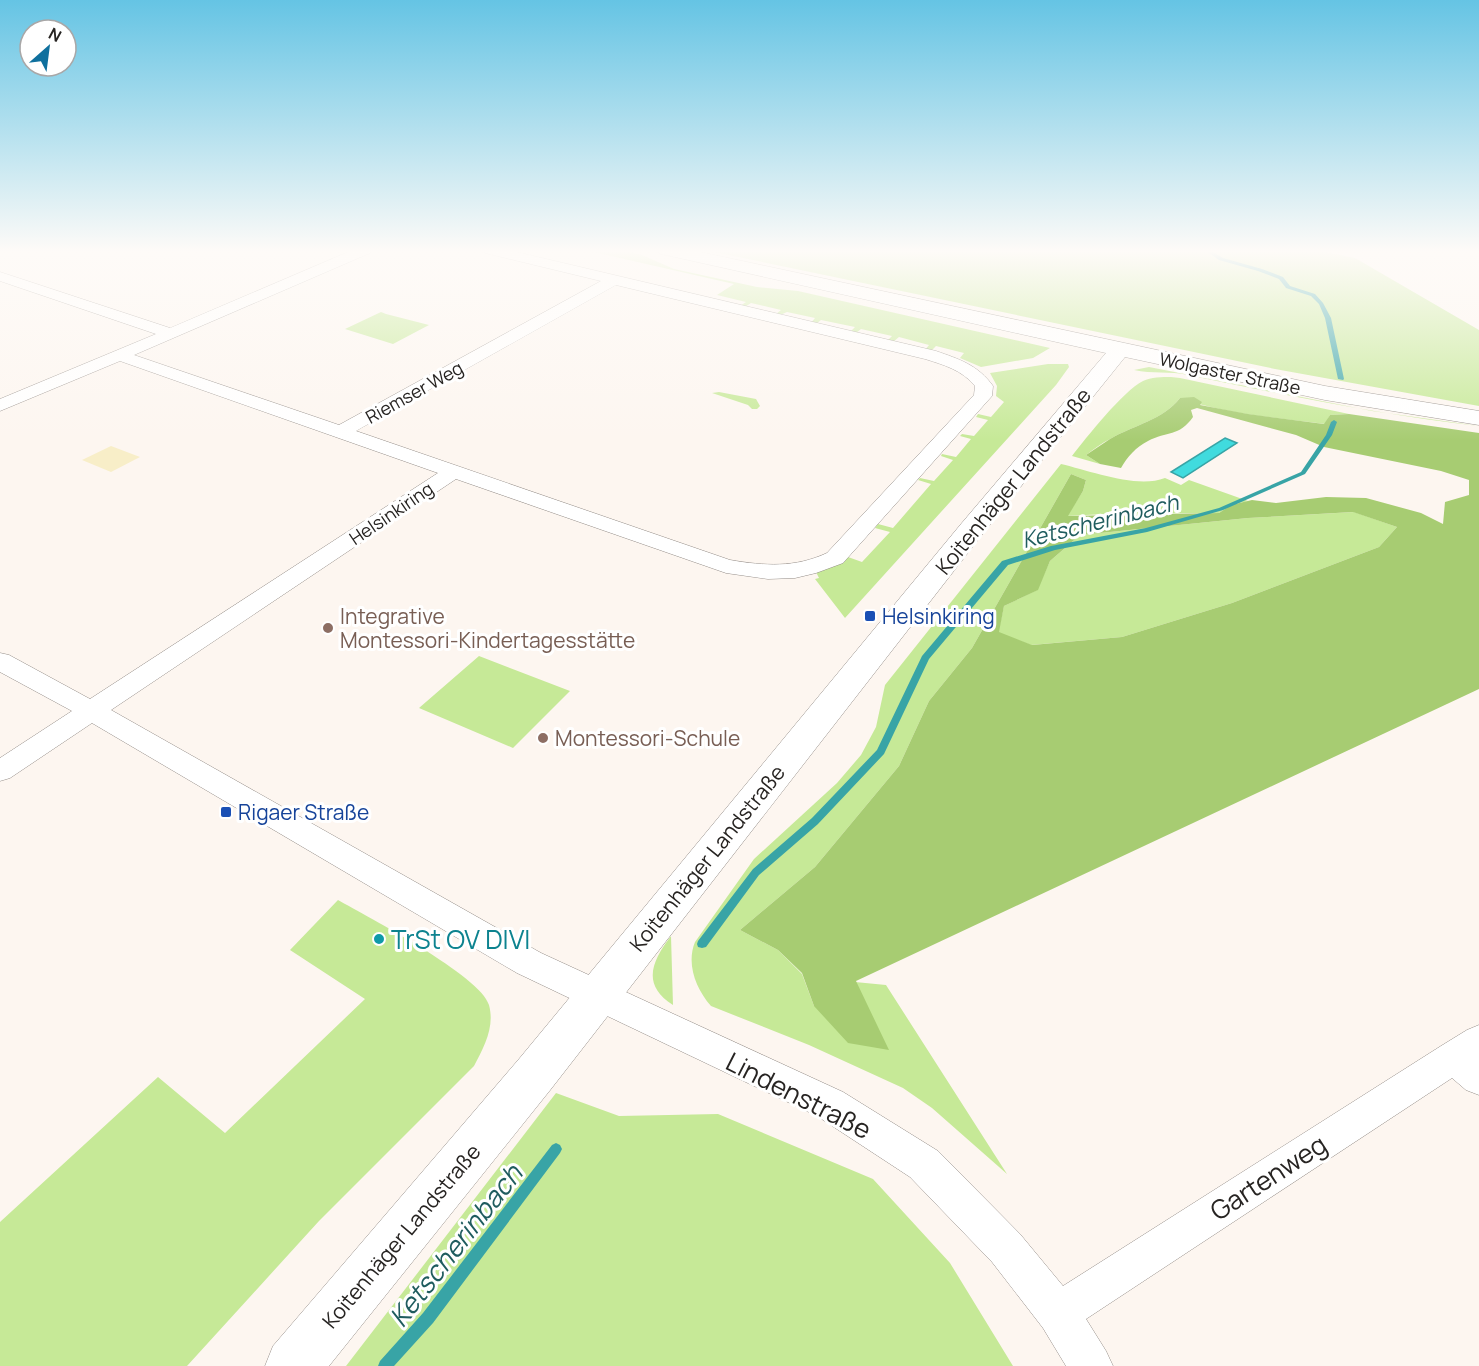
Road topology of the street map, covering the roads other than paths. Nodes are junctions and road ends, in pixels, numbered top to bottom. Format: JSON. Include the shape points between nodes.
{"nodes":[{"id":1,"x":113,"y":314,"type":"edge"},
{"id":2,"x":215,"y":314,"type":"edge"},
{"id":3,"x":553,"y":314,"type":"edge"},
{"id":4,"x":757,"y":314,"type":"edge"},
{"id":5,"x":955,"y":314,"type":"edge"},
{"id":6,"x":170,"y":333,"type":"junction"},
{"id":7,"x":1120,"y":350,"type":"junction"},
{"id":8,"x":119,"y":355,"type":"junction"},
{"id":9,"x":0,"y":406,"type":"edge"},
{"id":10,"x":1479,"y":418,"type":"edge"},
{"id":11,"x":339,"y":433,"type":"junction"},
{"id":12,"x":453,"y":472,"type":"junction"},
{"id":13,"x":0,"y":661,"type":"edge"},
{"id":14,"x":92,"y":711,"type":"junction"},
{"id":15,"x":0,"y":771,"type":"edge"},
{"id":16,"x":596,"y":995,"type":"junction"},
{"id":17,"x":1471,"y":1059,"type":"edge"},
{"id":18,"x":1058,"y":1313,"type":"junction"},
{"id":19,"x":293,"y":1366,"type":"edge"},
{"id":20,"x":1091,"y":1366,"type":"edge"}],
"edges":[{"from":1,"to":6,"type":"street"},
{"from":2,"to":6,"type":"street"},
{"from":3,"to":11,"type":"street","name":"Riemser Weg"},
{"from":4,"to":12,"type":"street","name":"Helsinkiring","via":[[958,363],[975,373],[984,386],[983,396],[835,558],[818,567],[796,573],[726,566]]},
{"from":5,"to":7,"type":"main road","name":"Wolgaster Straße"},
{"from":6,"to":8,"type":"street"},
{"from":7,"to":10,"type":"main road","name":"Wolgaster Straße","via":[[1325,393]]},
{"from":7,"to":16,"type":"main road","name":"Koitenhäger Landstraße"},
{"from":8,"to":9,"type":"street"},
{"from":8,"to":11,"type":"street","name":"Riemser Weg"},
{"from":11,"to":12,"type":"street","name":"Riemser Weg"},
{"from":12,"to":14,"type":"street","name":"Helsinkiring"},
{"from":13,"to":14,"type":"street"},
{"from":14,"to":15,"type":"street","name":"Helsinkiring"},
{"from":14,"to":16,"type":"street","via":[[529,963]]},
{"from":16,"to":18,"type":"street","name":"Lindenstraße","via":[[830,1104],[924,1164],[1006,1248]]},
{"from":16,"to":19,"type":"main road","name":"Koitenhäger Landstraße"},
{"from":17,"to":18,"type":"street","name":"Gartenweg"},
{"from":18,"to":20,"type":"street","name":"Lindenstraße"}]}
